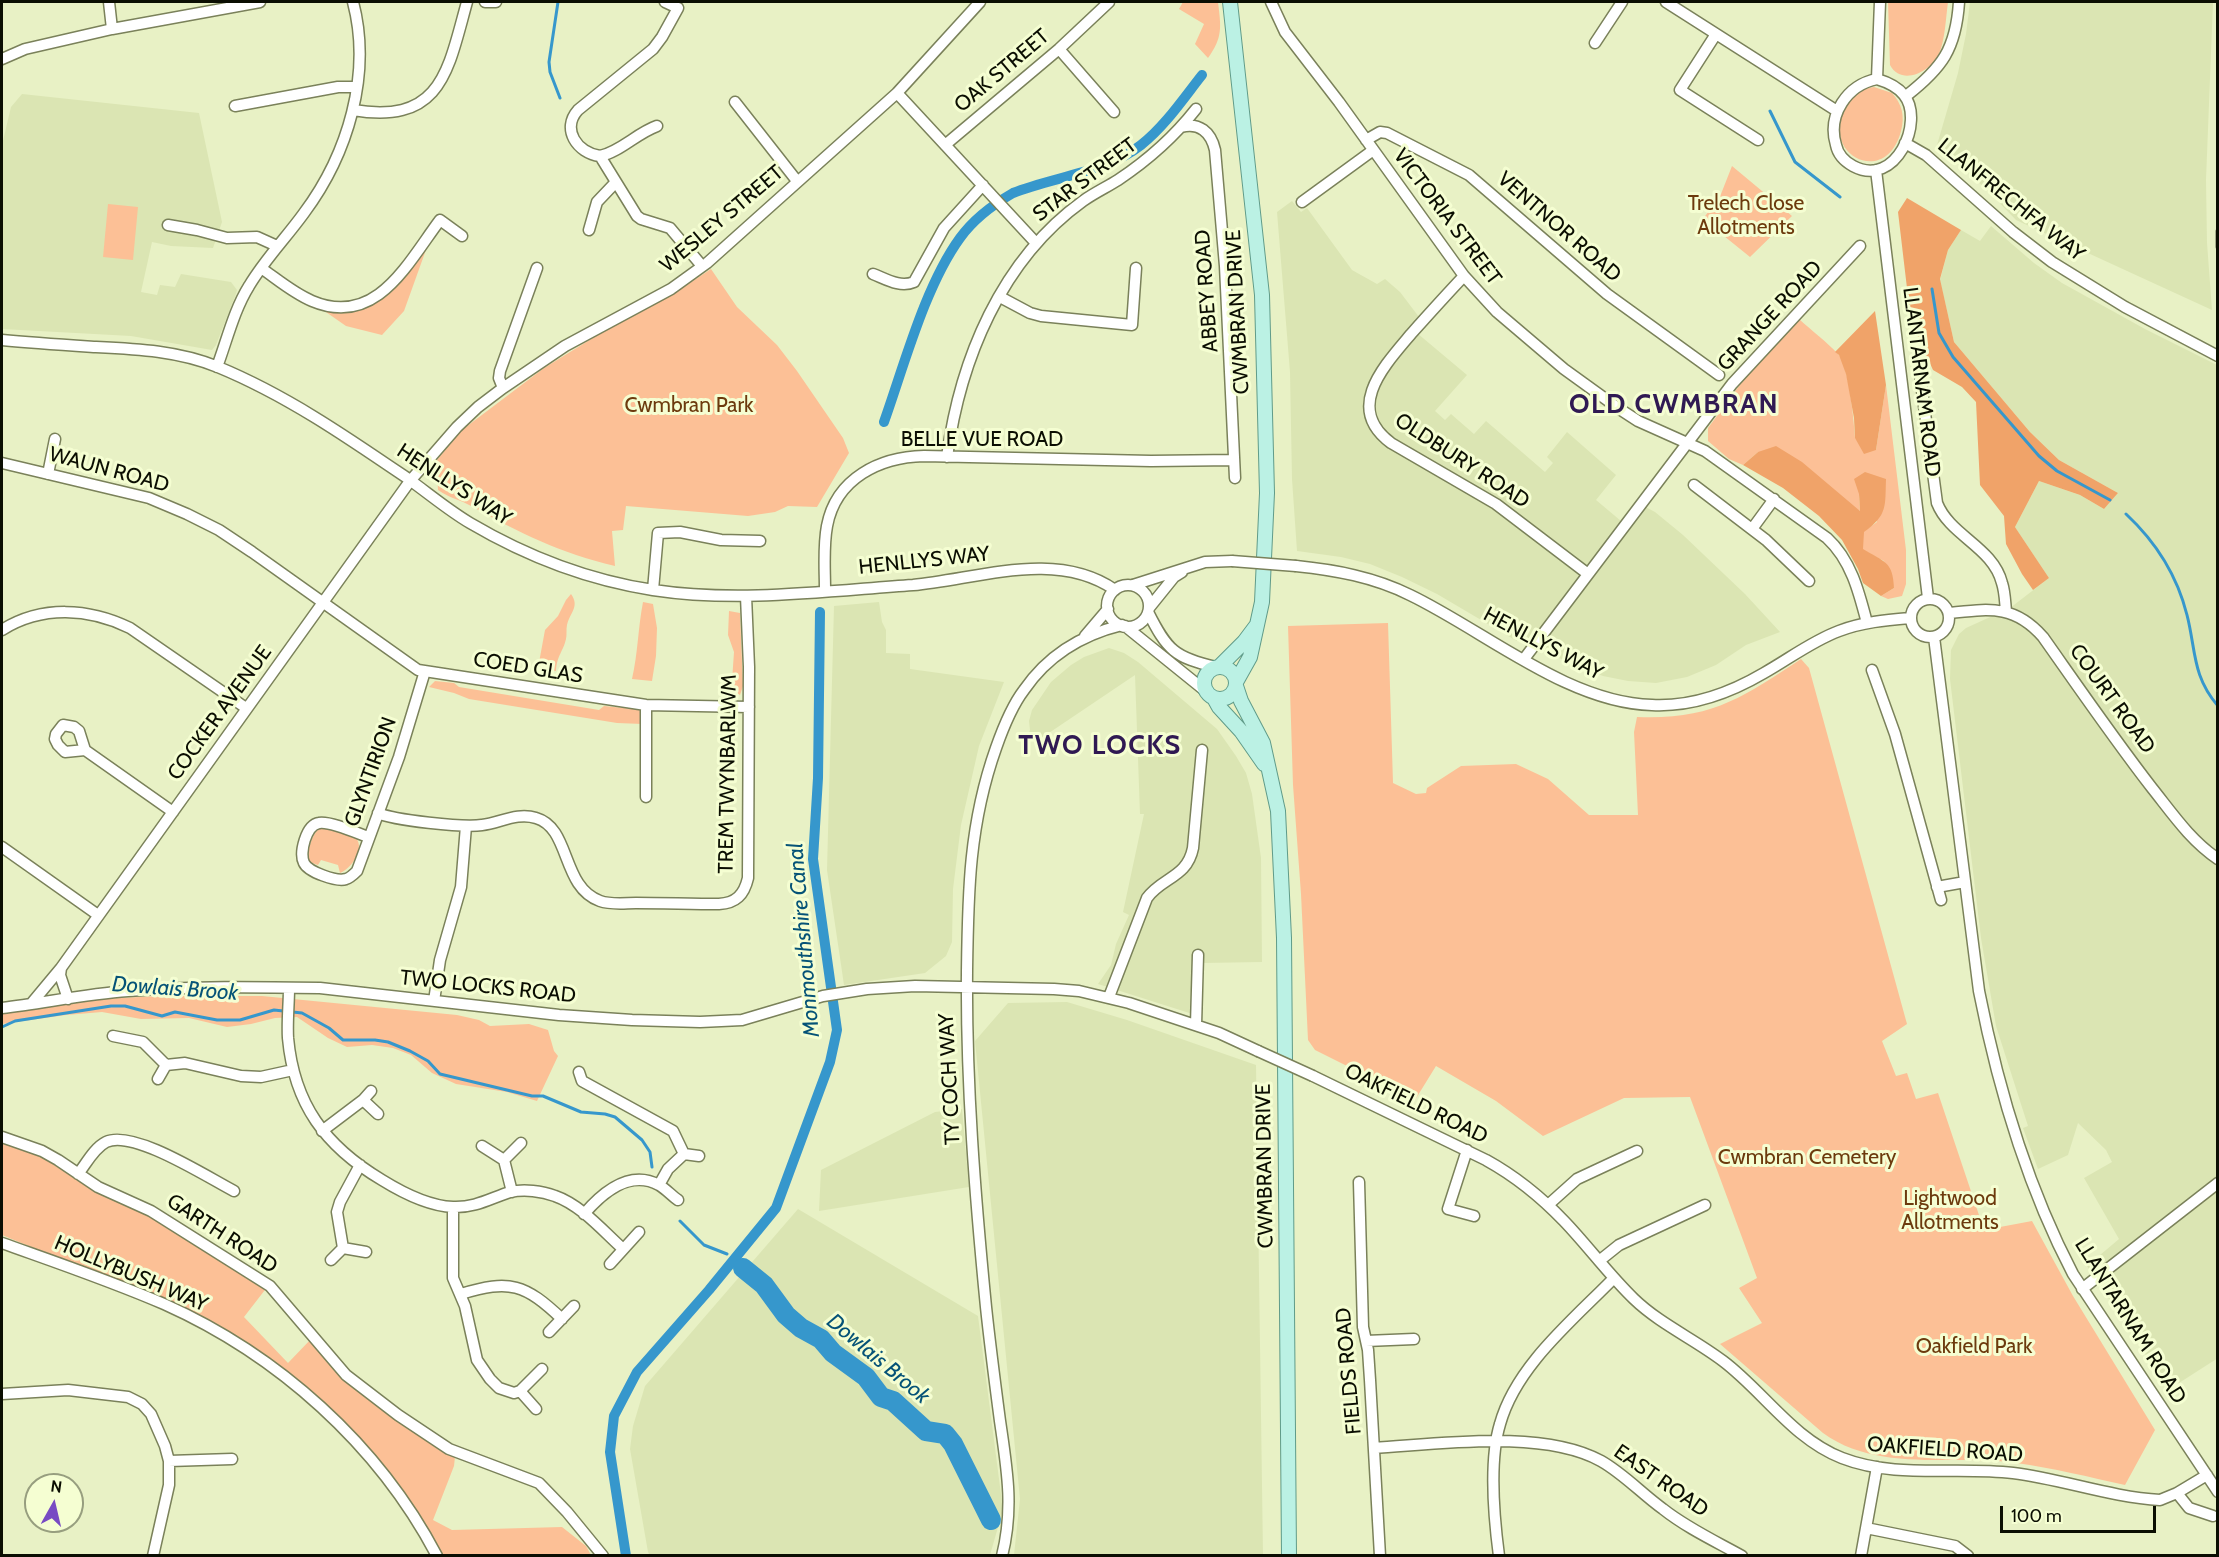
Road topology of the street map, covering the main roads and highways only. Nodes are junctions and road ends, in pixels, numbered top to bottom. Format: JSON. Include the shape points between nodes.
{"nodes":[{"id":1,"x":1230,"y":2,"type":"edge"},
{"id":2,"x":1258,"y":622,"type":"junction"},
{"id":3,"x":1218,"y":667,"type":"junction"},
{"id":4,"x":1236,"y":684,"type":"junction"},
{"id":5,"x":1211,"y":695,"type":"junction"},
{"id":6,"x":1270,"y":777,"type":"junction"},
{"id":7,"x":1289,"y":1556,"type":"edge"}],
"edges":[{"from":1,"to":2,"type":"main road","name":"CWMBRAN DRIVE","via":[[1262,294],[1266,531]]},
{"from":2,"to":3,"type":"main road"},
{"from":2,"to":4,"type":"main road","name":"CWMBRAN DRIVE","via":[[1250,657]]},
{"from":3,"to":4,"type":"main road","via":[[1231,671]]},
{"from":3,"to":5,"type":"main road","via":[[1205,677],[1204,686]]},
{"from":4,"to":5,"type":"main road","via":[[1230,696],[1222,699]]},
{"from":4,"to":6,"type":"main road","via":[[1263,743]]},
{"from":5,"to":6,"type":"main road","via":[[1254,748]]},
{"from":6,"to":7,"type":"main road","name":"CWMBRAN DRIVE","via":[[1278,810],[1284,938]]}]}
